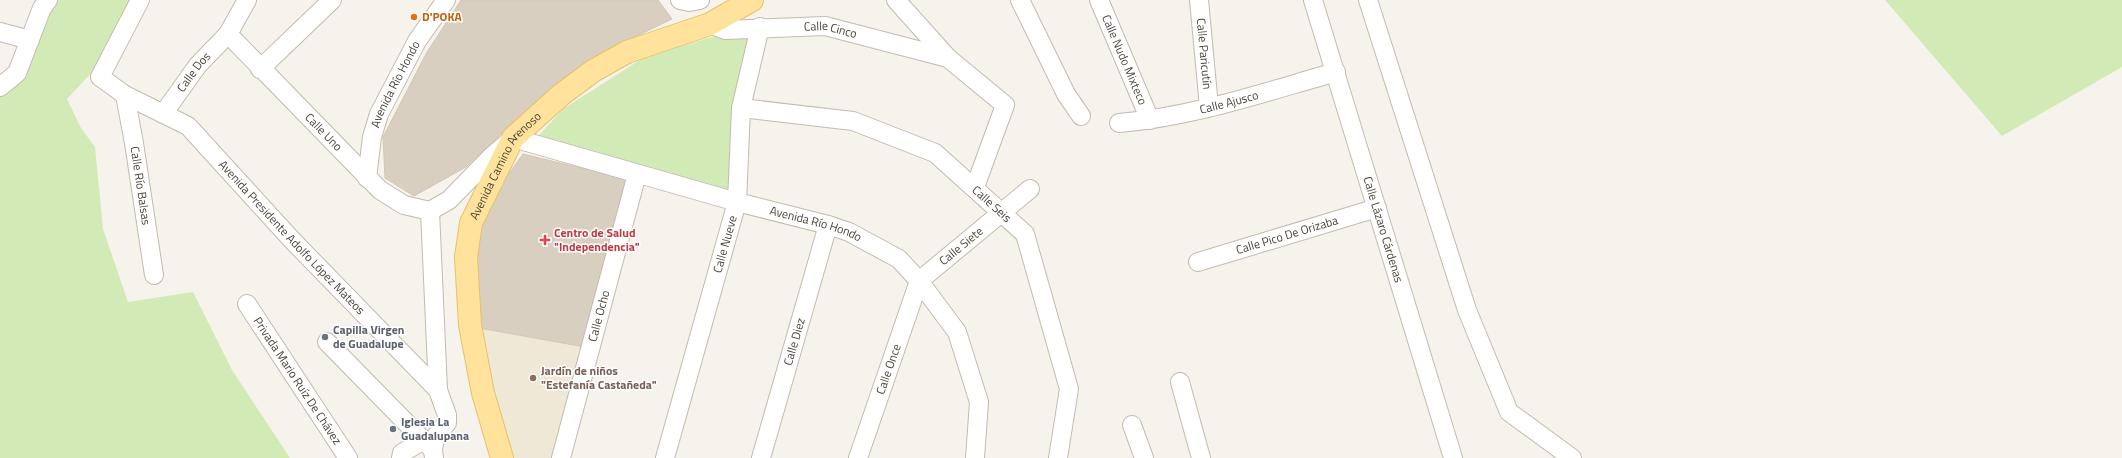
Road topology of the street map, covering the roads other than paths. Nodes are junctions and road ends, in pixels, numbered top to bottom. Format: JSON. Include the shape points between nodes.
{"nodes":[{"id":1,"x":48,"y":0,"type":"edge"},
{"id":2,"x":140,"y":0,"type":"edge"},
{"id":3,"x":247,"y":0,"type":"edge"},
{"id":4,"x":332,"y":0,"type":"edge"},
{"id":5,"x":446,"y":0,"type":"edge"},
{"id":6,"x":680,"y":0,"type":"edge"},
{"id":7,"x":700,"y":0,"type":"edge"},
{"id":8,"x":750,"y":0,"type":"edge"},
{"id":9,"x":896,"y":0,"type":"edge"},
{"id":10,"x":1020,"y":0,"type":"edge"},
{"id":11,"x":1099,"y":0,"type":"edge"},
{"id":12,"x":1199,"y":0,"type":"edge"},
{"id":13,"x":1313,"y":0,"type":"edge"},
{"id":14,"x":1368,"y":0,"type":"edge"},
{"id":15,"x":710,"y":24,"type":"junction"},
{"id":16,"x":760,"y":27,"type":"junction"},
{"id":17,"x":0,"y":32,"type":"edge"},
{"id":18,"x":228,"y":34,"type":"junction"},
{"id":19,"x":30,"y":40,"type":"junction"},
{"id":20,"x":948,"y":58,"type":"junction"},
{"id":21,"x":260,"y":69,"type":"junction"},
{"id":22,"x":1336,"y":72,"type":"junction"},
{"id":23,"x":0,"y":86,"type":"edge"},
{"id":24,"x":125,"y":95,"type":"junction"},
{"id":25,"x":1209,"y":107,"type":"junction"},
{"id":26,"x":741,"y":108,"type":"junction"},
{"id":27,"x":163,"y":114,"type":"junction"},
{"id":28,"x":1081,"y":116,"type":"dead end"},
{"id":29,"x":1150,"y":120,"type":"junction"},
{"id":30,"x":1119,"y":123,"type":"dead end"},
{"id":31,"x":514,"y":138,"type":"junction"},
{"id":32,"x":637,"y":174,"type":"junction"},
{"id":33,"x":367,"y":178,"type":"junction"},
{"id":34,"x":975,"y":187,"type":"junction"},
{"id":35,"x":1030,"y":189,"type":"dead end"},
{"id":36,"x":737,"y":202,"type":"junction"},
{"id":37,"x":1377,"y":208,"type":"junction"},
{"id":38,"x":430,"y":211,"type":"junction"},
{"id":39,"x":1004,"y":213,"type":"junction"},
{"id":40,"x":828,"y":225,"type":"junction"},
{"id":41,"x":1198,"y":262,"type":"dead end"},
{"id":42,"x":154,"y":276,"type":"dead end"},
{"id":43,"x":919,"y":281,"type":"junction"},
{"id":44,"x":247,"y":304,"type":"dead end"},
{"id":45,"x":327,"y":342,"type":"dead end"},
{"id":46,"x":1180,"y":382,"type":"dead end"},
{"id":47,"x":438,"y":390,"type":"junction"},
{"id":48,"x":1132,"y":425,"type":"dead end"},
{"id":49,"x":430,"y":450,"type":"edge"},
{"id":50,"x":348,"y":458,"type":"edge"},
{"id":51,"x":402,"y":458,"type":"edge"},
{"id":52,"x":502,"y":458,"type":"edge"},
{"id":53,"x":561,"y":458,"type":"edge"},
{"id":54,"x":665,"y":458,"type":"edge"},
{"id":55,"x":761,"y":458,"type":"edge"},
{"id":56,"x":858,"y":458,"type":"edge"},
{"id":57,"x":976,"y":458,"type":"edge"},
{"id":58,"x":1058,"y":458,"type":"edge"},
{"id":59,"x":1144,"y":458,"type":"edge"},
{"id":60,"x":1200,"y":458,"type":"edge"},
{"id":61,"x":1453,"y":458,"type":"edge"},
{"id":62,"x":1572,"y":458,"type":"edge"}],
"edges":[{"from":1,"to":19,"type":"street","via":[[42,8]]},
{"from":2,"to":24,"type":"street","name":"Avenida Presidente Adolfo López Mateos","via":[[100,77]]},
{"from":3,"to":18,"type":"street","name":"Calle Dos"},
{"from":4,"to":21,"type":"street"},
{"from":5,"to":33,"type":"street","name":"Avenida Río Hondo","via":[[416,41],[379,114],[372,137]]},
{"from":6,"to":7,"type":"street"},
{"from":8,"to":15,"type":"main road","name":"Avenida Camino Arenoso"},
{"from":9,"to":20,"type":"street"},
{"from":10,"to":28,"type":"street","via":[[1066,94]]},
{"from":11,"to":29,"type":"street","name":"Calle Nudo Mixteco"},
{"from":12,"to":25,"type":"street","name":"Calle Paricutín"},
{"from":13,"to":22,"type":"street","name":"Calle Lázaro Cárdenas"},
{"from":14,"to":62,"type":"street","via":[[1467,310],[1509,412]]},
{"from":15,"to":16,"type":"street","name":"Calle Cinco","via":[[725,30]]},
{"from":15,"to":31,"type":"main road","name":"Avenida Camino Arenoso","via":[[627,52],[593,71],[562,94]]},
{"from":16,"to":20,"type":"street","name":"Calle Cinco","via":[[825,26]]},
{"from":16,"to":26,"type":"street","name":"Calle Nueve"},
{"from":17,"to":19,"type":"street"},
{"from":18,"to":21,"type":"street","name":"Calle Uno"},
{"from":18,"to":27,"type":"street","name":"Calle Dos","via":[[198,65]]},
{"from":19,"to":23,"type":"street","via":[[17,73]]},
{"from":20,"to":34,"type":"street","via":[[1005,105]]},
{"from":21,"to":33,"type":"street","name":"Calle Uno"},
{"from":22,"to":25,"type":"street","name":"Calle Ajusco"},
{"from":22,"to":37,"type":"street","name":"Calle Lázaro Cárdenas"},
{"from":24,"to":27,"type":"street","name":"Avenida Presidente Adolfo López Mateos"},
{"from":24,"to":42,"type":"street","name":"Calle Río Balsas"},
{"from":25,"to":29,"type":"street","name":"Calle Ajusco"},
{"from":26,"to":34,"type":"street","name":"Calle Seis","via":[[853,121],[935,153]]},
{"from":26,"to":36,"type":"street","name":"Calle Nueve"},
{"from":27,"to":47,"type":"street","name":"Avenida Presidente Adolfo López Mateos","via":[[188,126],[292,240]]},
{"from":29,"to":30,"type":"street","name":"Calle Ajusco"},
{"from":31,"to":32,"type":"street","name":"Avenida Río Hondo"},
{"from":31,"to":38,"type":"street","via":[[492,156],[449,200]]},
{"from":31,"to":52,"type":"main road","name":"Avenida Camino Arenoso","via":[[471,223],[466,257],[470,325],[483,393]]},
{"from":32,"to":36,"type":"street","name":"Avenida Río Hondo"},
{"from":32,"to":53,"type":"street","name":"Calle Ocho"},
{"from":33,"to":38,"type":"street","name":"Calle Uno","via":[[380,190],[404,205]]},
{"from":34,"to":39,"type":"street","name":"Calle Seis"},
{"from":35,"to":39,"type":"street","name":"Calle Siete"},
{"from":36,"to":40,"type":"street","name":"Avenida Río Hondo"},
{"from":36,"to":54,"type":"street","name":"Calle Nueve"},
{"from":37,"to":41,"type":"street","name":"Calle Pico De Orizaba"},
{"from":37,"to":61,"type":"street","name":"Calle Lázaro Cárdenas"},
{"from":38,"to":47,"type":"street"},
{"from":39,"to":43,"type":"street","name":"Calle Siete"},
{"from":39,"to":58,"type":"street","name":"Calle Seis","via":[[1025,234],[1069,389]]},
{"from":40,"to":43,"type":"street","name":"Avenida Río Hondo","via":[[849,232],[899,259]]},
{"from":40,"to":55,"type":"street","name":"Calle Diez"},
{"from":43,"to":56,"type":"street","name":"Calle Once"},
{"from":43,"to":57,"type":"street","name":"Avenida Río Hondo","via":[[957,332],[979,402]]},
{"from":44,"to":50,"type":"street","name":"Privada Mario Ruíz De Chávez"},
{"from":45,"to":49,"type":"street"},
{"from":46,"to":60,"type":"street"},
{"from":47,"to":49,"type":"street","name":"Avenida Presidente Adolfo López Mateos","via":[[447,415],[447,423],[435,437]]},
{"from":48,"to":59,"type":"street"},
{"from":49,"to":51,"type":"street","via":[[402,452]]}]}
